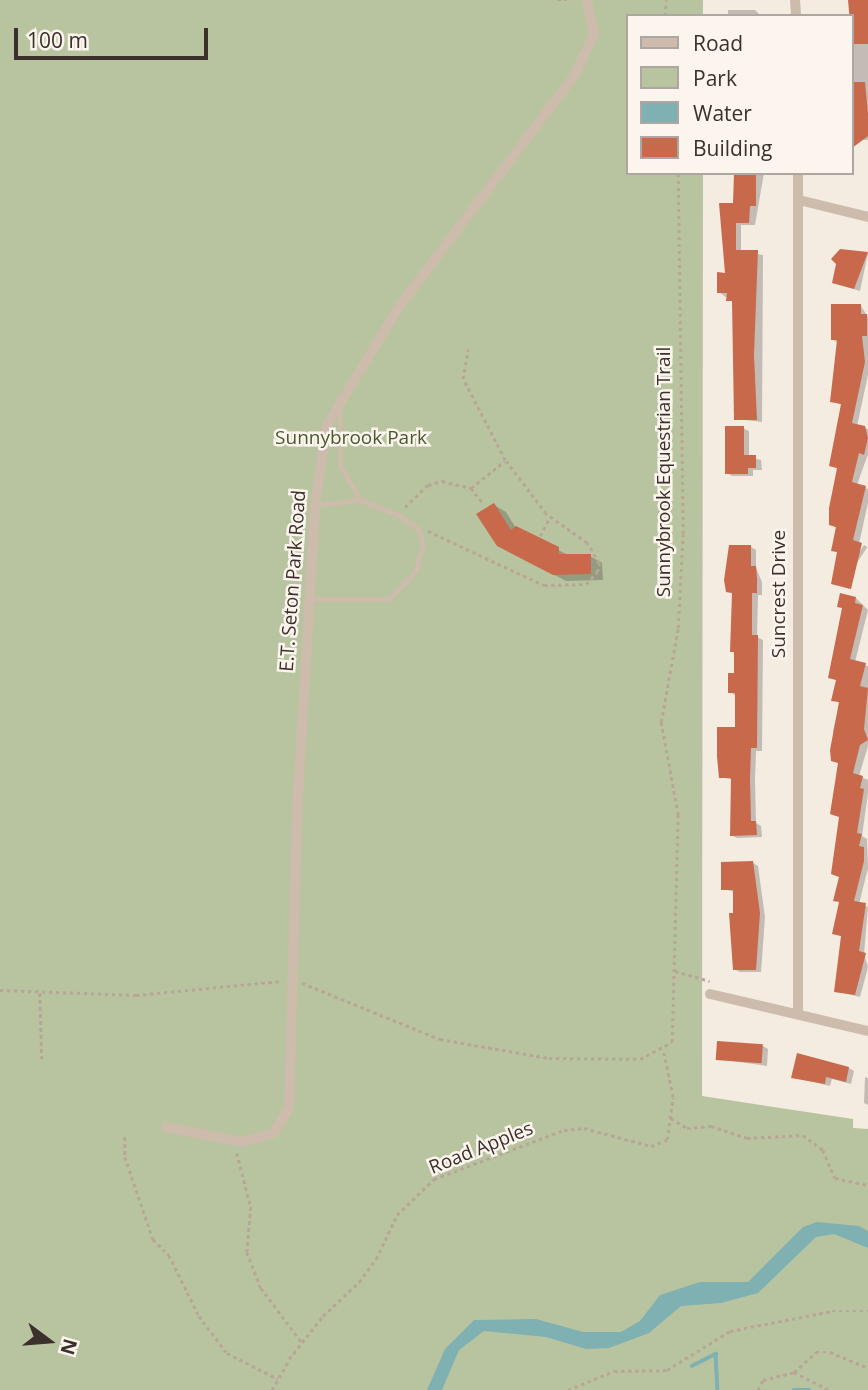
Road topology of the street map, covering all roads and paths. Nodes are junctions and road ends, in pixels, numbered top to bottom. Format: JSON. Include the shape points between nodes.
{"nodes":[{"id":1,"x":557,"y":0,"type":"edge"},
{"id":2,"x":567,"y":0,"type":"edge"},
{"id":3,"x":587,"y":0,"type":"edge"},
{"id":4,"x":678,"y":175,"type":"edge"},
{"id":5,"x":798,"y":175,"type":"edge"},
{"id":6,"x":799,"y":200,"type":"junction"},
{"id":7,"x":868,"y":217,"type":"edge"},
{"id":8,"x":468,"y":349,"type":"dead end"},
{"id":9,"x":340,"y":405,"type":"junction"},
{"id":10,"x":505,"y":460,"type":"junction"},
{"id":11,"x":471,"y":488,"type":"junction"},
{"id":12,"x":360,"y":500,"type":"junction"},
{"id":13,"x":484,"y":504,"type":"dead end"},
{"id":14,"x":315,"y":505,"type":"junction"},
{"id":15,"x":399,"y":515,"type":"junction"},
{"id":16,"x":550,"y":517,"type":"junction"},
{"id":17,"x":418,"y":529,"type":"junction"},
{"id":18,"x":540,"y":536,"type":"dead end"},
{"id":19,"x":310,"y":599,"type":"junction"},
{"id":20,"x":675,"y":971,"type":"junction"},
{"id":21,"x":295,"y":981,"type":"junction"},
{"id":22,"x":710,"y":981,"type":"dead end"},
{"id":23,"x":0,"y":990,"type":"edge"},
{"id":24,"x":40,"y":993,"type":"junction"},
{"id":25,"x":710,"y":994,"type":"dead end"},
{"id":26,"x":798,"y":1014,"type":"junction"},
{"id":27,"x":868,"y":1031,"type":"edge"},
{"id":28,"x":663,"y":1050,"type":"junction"},
{"id":29,"x":42,"y":1059,"type":"dead end"},
{"id":30,"x":671,"y":1118,"type":"junction"},
{"id":31,"x":166,"y":1127,"type":"dead end"},
{"id":32,"x":125,"y":1137,"type":"dead end"},
{"id":33,"x":238,"y":1142,"type":"junction"},
{"id":34,"x":868,"y":1185,"type":"edge"},
{"id":35,"x":868,"y":1311,"type":"edge"},
{"id":36,"x":303,"y":1344,"type":"junction"},
{"id":37,"x":868,"y":1368,"type":"edge"},
{"id":38,"x":794,"y":1372,"type":"junction"},
{"id":39,"x":278,"y":1379,"type":"junction"},
{"id":40,"x":272,"y":1390,"type":"edge"},
{"id":41,"x":568,"y":1390,"type":"edge"},
{"id":42,"x":758,"y":1390,"type":"edge"},
{"id":43,"x":829,"y":1390,"type":"edge"}],
"edges":[{"from":1,"to":2,"type":"path"},
{"from":3,"to":9,"type":"street","name":"E.T. Seton Park Road","via":[[594,34],[574,76],[401,304]]},
{"from":4,"to":20,"type":"path","name":"Sunnybrook Equestrian Trail","via":[[683,534],[678,628],[661,722],[678,815]]},
{"from":5,"to":6,"type":"street","name":"Suncrest Drive"},
{"from":6,"to":7,"type":"street"},
{"from":6,"to":26,"type":"street","name":"Suncrest Drive"},
{"from":8,"to":10,"type":"path","via":[[463,379]]},
{"from":9,"to":12,"type":"lane","via":[[340,465]]},
{"from":9,"to":14,"type":"street","name":"E.T. Seton Park Road","via":[[327,425]]},
{"from":10,"to":11,"type":"path"},
{"from":10,"to":16,"type":"path"},
{"from":11,"to":13,"type":"path"},
{"from":11,"to":15,"type":"path","via":[[442,481],[428,485]]},
{"from":12,"to":14,"type":"lane"},
{"from":12,"to":15,"type":"lane"},
{"from":14,"to":19,"type":"street","name":"E.T. Seton Park Road"},
{"from":15,"to":17,"type":"lane"},
{"from":16,"to":17,"type":"path","via":[[587,543],[596,555],[597,572],[586,584],[544,586],[443,535]]},
{"from":16,"to":18,"type":"path"},
{"from":17,"to":19,"type":"lane","via":[[421,559],[408,582],[389,599]]},
{"from":19,"to":21,"type":"street","name":"E.T. Seton Park Road","via":[[298,794]]},
{"from":20,"to":22,"type":"path"},
{"from":20,"to":28,"type":"path","name":"Sunnybrook Equestrian Trail","via":[[675,1032]]},
{"from":21,"to":24,"type":"path","via":[[136,995]]},
{"from":21,"to":28,"type":"path","via":[[458,1043],[581,1060],[640,1059]]},
{"from":21,"to":33,"type":"street","name":"E.T. Seton Park Road","via":[[289,1107],[274,1133]]},
{"from":23,"to":24,"type":"path"},
{"from":24,"to":29,"type":"path"},
{"from":25,"to":26,"type":"street"},
{"from":26,"to":27,"type":"street"},
{"from":28,"to":30,"type":"path","via":[[673,1097]]},
{"from":30,"to":34,"type":"path","via":[[687,1128],[711,1126],[747,1138],[803,1135],[823,1150],[835,1178]]},
{"from":30,"to":36,"type":"path","name":"Road Apples","via":[[667,1140],[651,1146],[584,1128],[564,1130],[435,1179],[397,1215],[376,1259]]},
{"from":31,"to":33,"type":"street","name":"E.T. Seton Park Road"},
{"from":32,"to":39,"type":"path","via":[[125,1157],[153,1239],[169,1255],[199,1316],[227,1353]]},
{"from":33,"to":36,"type":"path","via":[[236,1158],[251,1207],[247,1252],[261,1288]]},
{"from":35,"to":41,"type":"path","via":[[832,1311],[730,1331],[667,1370],[614,1371]]},
{"from":36,"to":39,"type":"path","name":"Road Apples"},
{"from":37,"to":38,"type":"path","via":[[816,1352]]},
{"from":38,"to":42,"type":"path","via":[[763,1380]]},
{"from":38,"to":43,"type":"path"},
{"from":39,"to":40,"type":"path","name":"Road Apples"}]}
